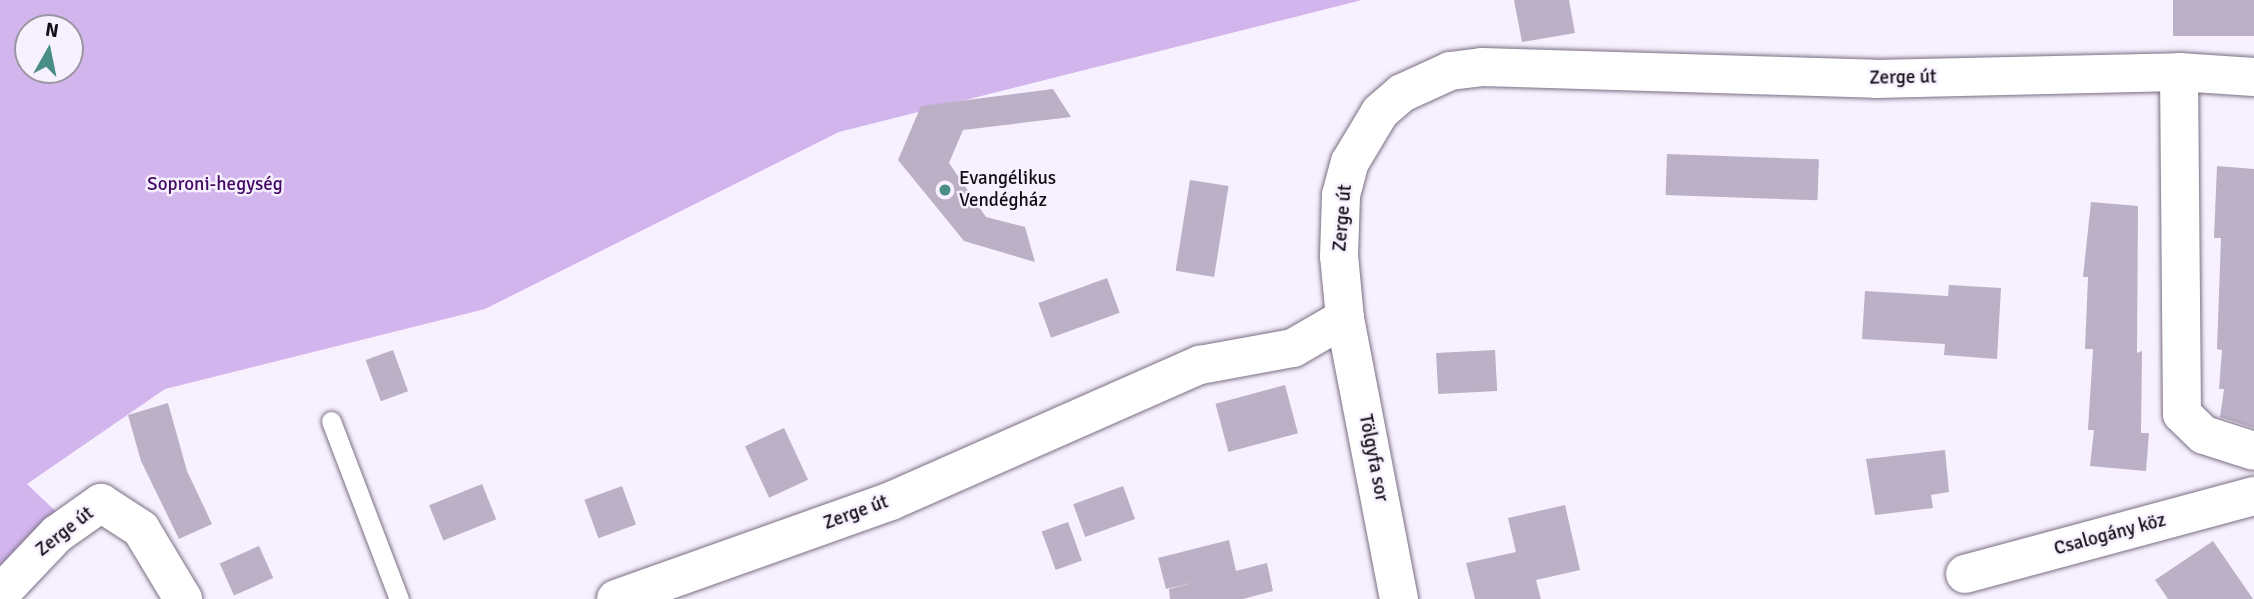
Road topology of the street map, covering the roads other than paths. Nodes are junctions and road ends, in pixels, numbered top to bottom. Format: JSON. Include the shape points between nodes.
{"nodes":[{"id":1,"x":2179,"y":72,"type":"junction"},
{"id":2,"x":2254,"y":77,"type":"edge"},
{"id":3,"x":1345,"y":318,"type":"junction"},
{"id":4,"x":331,"y":421,"type":"dead end"},
{"id":5,"x":2254,"y":451,"type":"edge"},
{"id":6,"x":2254,"y":496,"type":"edge"},
{"id":7,"x":1965,"y":575,"type":"dead end"},
{"id":8,"x":0,"y":594,"type":"edge"},
{"id":9,"x":183,"y":599,"type":"edge"},
{"id":10,"x":400,"y":599,"type":"edge"},
{"id":11,"x":616,"y":599,"type":"edge"},
{"id":12,"x":1399,"y":599,"type":"edge"}],
"edges":[{"from":1,"to":2,"type":"street","name":"Zerge út"},
{"from":1,"to":3,"type":"street","name":"Zerge út","via":[[1875,79],[1482,67],[1450,71],[1424,80],[1380,112],[1350,162],[1341,195],[1339,256]]},
{"from":1,"to":5,"type":"street","via":[[2182,414],[2204,435]]},
{"from":3,"to":11,"type":"street","name":"Zerge út","via":[[1293,348],[1200,365],[891,500]]},
{"from":3,"to":12,"type":"street","name":"Tölgyfa sor"},
{"from":4,"to":10,"type":"lane"},
{"from":6,"to":7,"type":"street","name":"Csalogány köz"},
{"from":8,"to":9,"type":"street","name":"Zerge út","via":[[57,534],[101,503],[141,529]]}]}
